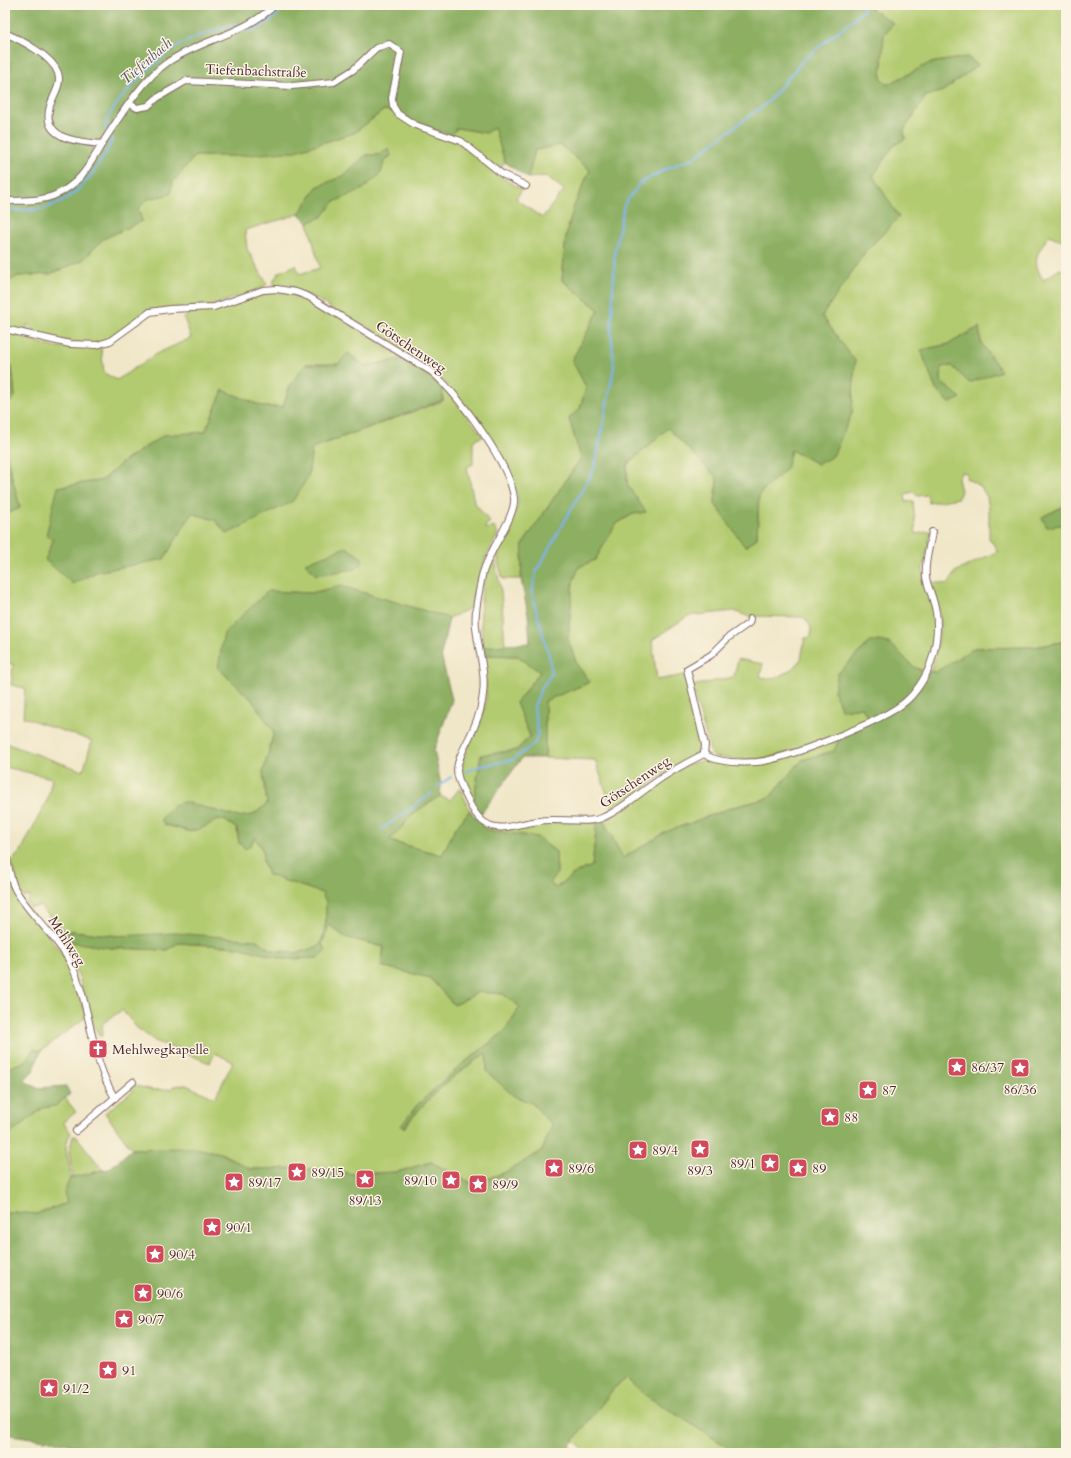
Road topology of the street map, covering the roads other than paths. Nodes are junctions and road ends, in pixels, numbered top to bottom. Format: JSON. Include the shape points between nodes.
{"nodes":[{"id":1,"x":275,"y":5,"type":"edge"},
{"id":2,"x":5,"y":33,"type":"edge"},
{"id":3,"x":130,"y":104,"type":"junction"},
{"id":4,"x":104,"y":142,"type":"junction"},
{"id":5,"x":526,"y":186,"type":"dead end"},
{"id":6,"x":5,"y":201,"type":"edge"},
{"id":7,"x":5,"y":329,"type":"edge"},
{"id":8,"x":932,"y":532,"type":"dead end"},
{"id":9,"x":750,"y":619,"type":"dead end"},
{"id":10,"x":704,"y":754,"type":"junction"},
{"id":11,"x":5,"y":848,"type":"edge"},
{"id":12,"x":133,"y":1082,"type":"dead end"},
{"id":13,"x":115,"y":1098,"type":"junction"},
{"id":14,"x":76,"y":1131,"type":"dead end"}],
"edges":[{"from":1,"to":3,"type":"street","name":"Tiefenbachstraße","via":[[250,23],[167,62],[147,81]]},
{"from":2,"to":4,"type":"street","via":[[23,41],[55,67],[59,81],[50,107],[52,128],[67,139]]},
{"from":3,"to":4,"type":"street","name":"Tiefenbachstraße"},
{"from":3,"to":5,"type":"street","name":"Tiefenbachstraße","via":[[137,108],[148,106],[186,82],[292,86],[334,82],[353,70],[376,48],[388,44],[401,52],[392,98],[398,114],[415,125],[461,141],[502,174]]},
{"from":4,"to":6,"type":"street","name":"Tiefenbachstraße","via":[[84,174],[63,191],[43,199]]},
{"from":7,"to":10,"type":"street","name":"Götschenweg","via":[[70,344],[97,345],[110,340],[150,312],[214,307],[270,289],[296,292],[320,303],[441,380],[482,432],[502,465],[514,497],[514,507],[484,567],[477,599],[476,625],[484,690],[476,723],[457,769],[460,782],[476,814],[489,825],[502,828],[547,820],[602,818],[679,766]]},
{"from":8,"to":10,"type":"street","via":[[925,575],[936,614],[937,640],[926,676],[906,702],[888,714],[780,757],[758,762],[726,761]]},
{"from":9,"to":10,"type":"street","via":[[749,623],[729,637],[711,655],[687,669],[705,745]]},
{"from":11,"to":13,"type":"street","name":"Mehlweg","via":[[15,888],[22,900],[51,933],[70,962],[83,993],[99,1064]]},
{"from":12,"to":13,"type":"street"},
{"from":13,"to":14,"type":"street"}]}
